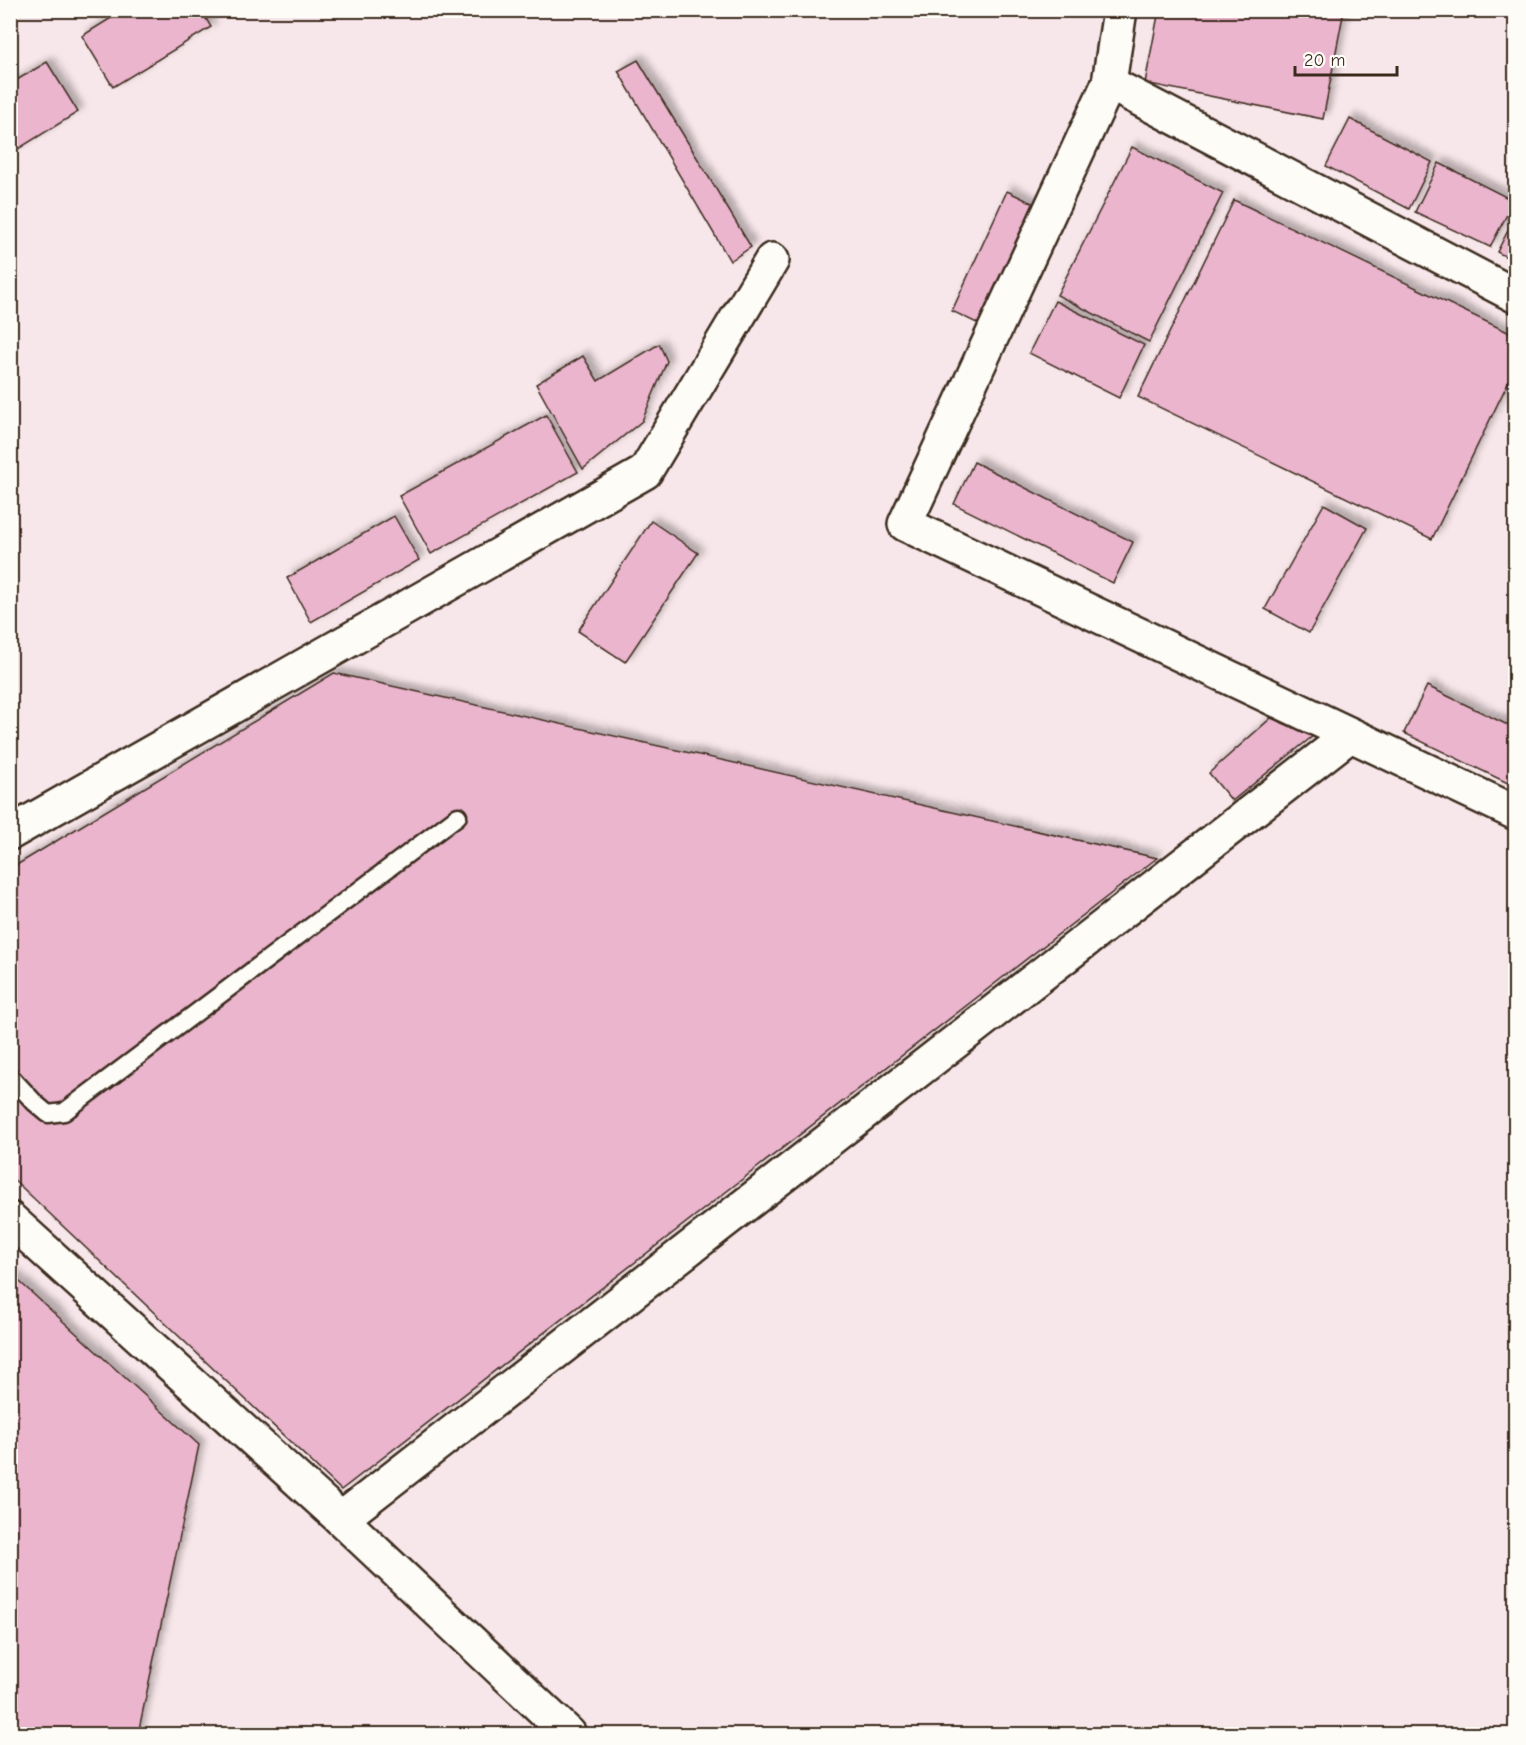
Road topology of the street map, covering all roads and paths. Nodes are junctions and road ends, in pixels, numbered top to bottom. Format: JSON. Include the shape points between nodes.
{"nodes":[{"id":1,"x":1120,"y":10,"type":"edge"},
{"id":2,"x":1110,"y":83,"type":"junction"},
{"id":3,"x":772,"y":260,"type":"dead end"},
{"id":4,"x":1515,"y":296,"type":"edge"},
{"id":5,"x":1350,"y":735,"type":"junction"},
{"id":6,"x":1515,"y":813,"type":"edge"},
{"id":7,"x":458,"y":816,"type":"dead end"},
{"id":8,"x":10,"y":833,"type":"edge"},
{"id":9,"x":10,"y":1076,"type":"edge"},
{"id":10,"x":10,"y":1219,"type":"edge"},
{"id":11,"x":341,"y":1519,"type":"junction"},
{"id":12,"x":568,"y":1734,"type":"edge"}],
"edges":[{"from":1,"to":2,"type":"street"},
{"from":2,"to":4,"type":"street"},
{"from":2,"to":5,"type":"street","via":[[905,524]]},
{"from":3,"to":8,"type":"street","via":[[645,472]]},
{"from":5,"to":6,"type":"street"},
{"from":5,"to":11,"type":"street"},
{"from":7,"to":9,"type":"lane","via":[[64,1112],[48,1114]]},
{"from":10,"to":11,"type":"street"},
{"from":11,"to":12,"type":"street"}]}
